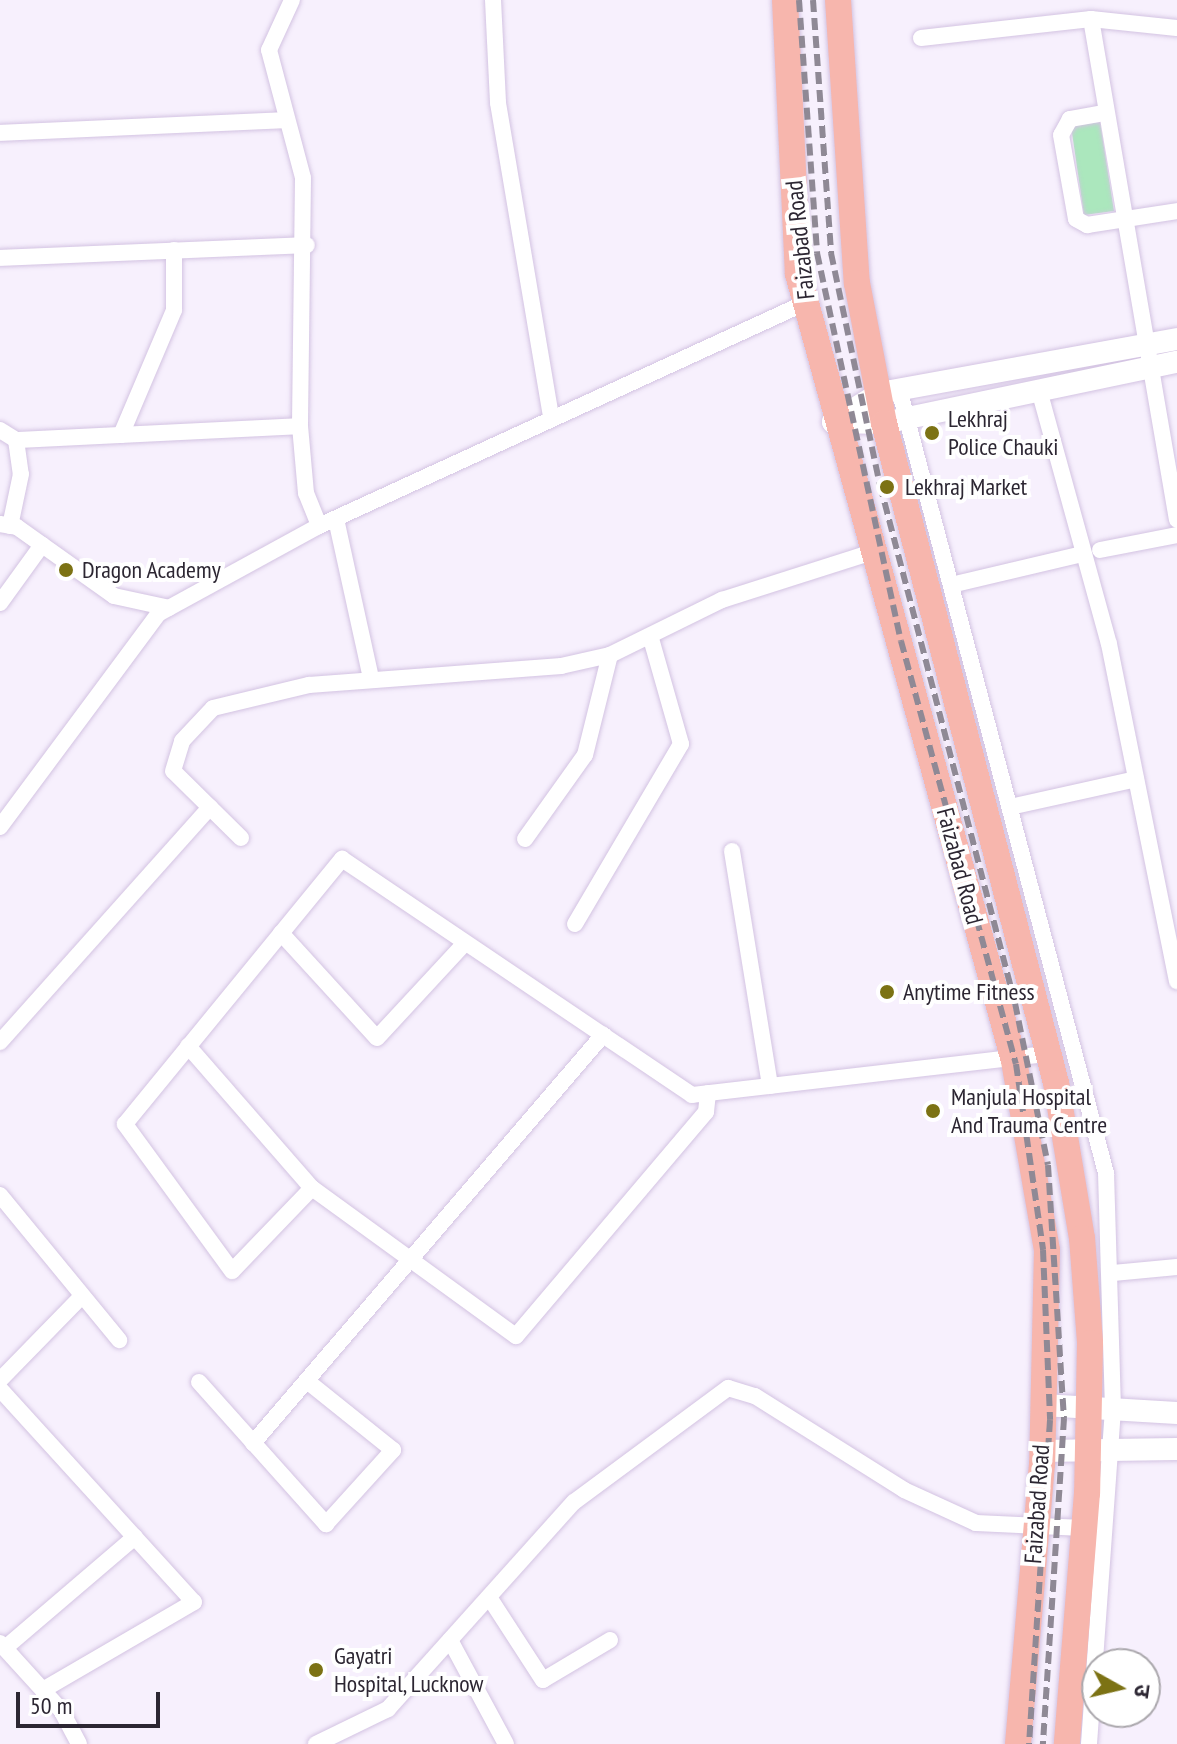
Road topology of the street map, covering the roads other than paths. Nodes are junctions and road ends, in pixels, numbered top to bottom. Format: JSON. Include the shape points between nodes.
{"nodes":[{"id":1,"x":292,"y":0,"type":"edge"},
{"id":2,"x":493,"y":0,"type":"edge"},
{"id":3,"x":785,"y":0,"type":"edge"},
{"id":4,"x":838,"y":0,"type":"edge"},
{"id":5,"x":1091,"y":19,"type":"junction"},
{"id":6,"x":1177,"y":28,"type":"edge"},
{"id":7,"x":921,"y":38,"type":"dead end"},
{"id":8,"x":1104,"y":113,"type":"junction"},
{"id":9,"x":286,"y":120,"type":"junction"},
{"id":10,"x":0,"y":133,"type":"edge"},
{"id":11,"x":1177,"y":211,"type":"edge"},
{"id":12,"x":1122,"y":221,"type":"junction"},
{"id":13,"x":307,"y":245,"type":"junction"},
{"id":14,"x":174,"y":250,"type":"junction"},
{"id":15,"x":0,"y":258,"type":"edge"},
{"id":16,"x":805,"y":303,"type":"junction"},
{"id":17,"x":1177,"y":339,"type":"edge"},
{"id":18,"x":1142,"y":346,"type":"junction"},
{"id":19,"x":1177,"y":362,"type":"edge"},
{"id":20,"x":1147,"y":369,"type":"junction"},
{"id":21,"x":1039,"y":390,"type":"junction"},
{"id":22,"x":890,"y":393,"type":"junction"},
{"id":23,"x":551,"y":417,"type":"junction"},
{"id":24,"x":895,"y":420,"type":"junction"},
{"id":25,"x":833,"y":422,"type":"junction"},
{"id":26,"x":300,"y":426,"type":"junction"},
{"id":27,"x":0,"y":430,"type":"edge"},
{"id":28,"x":121,"y":435,"type":"junction"},
{"id":29,"x":16,"y":440,"type":"junction"},
{"id":30,"x":336,"y":519,"type":"junction"},
{"id":31,"x":1177,"y":520,"type":"edge"},
{"id":32,"x":5,"y":525,"type":"edge"},
{"id":33,"x":319,"y":526,"type":"junction"},
{"id":34,"x":1177,"y":535,"type":"edge"},
{"id":35,"x":42,"y":545,"type":"junction"},
{"id":36,"x":1100,"y":550,"type":"dead end"},
{"id":37,"x":872,"y":552,"type":"junction"},
{"id":38,"x":1082,"y":554,"type":"junction"},
{"id":39,"x":951,"y":585,"type":"junction"},
{"id":40,"x":0,"y":603,"type":"edge"},
{"id":41,"x":169,"y":608,"type":"junction"},
{"id":42,"x":651,"y":639,"type":"junction"},
{"id":43,"x":610,"y":655,"type":"junction"},
{"id":44,"x":371,"y":678,"type":"junction"},
{"id":45,"x":1136,"y":779,"type":"junction"},
{"id":46,"x":210,"y":807,"type":"junction"},
{"id":47,"x":1010,"y":807,"type":"junction"},
{"id":48,"x":0,"y":827,"type":"edge"},
{"id":49,"x":241,"y":838,"type":"dead end"},
{"id":50,"x":525,"y":839,"type":"dead end"},
{"id":51,"x":732,"y":851,"type":"dead end"},
{"id":52,"x":575,"y":924,"type":"dead end"},
{"id":53,"x":281,"y":933,"type":"junction"},
{"id":54,"x":465,"y":943,"type":"junction"},
{"id":55,"x":1177,"y":981,"type":"edge"},
{"id":56,"x":603,"y":1035,"type":"junction"},
{"id":57,"x":0,"y":1042,"type":"edge"},
{"id":58,"x":188,"y":1046,"type":"junction"},
{"id":59,"x":1049,"y":1054,"type":"junction"},
{"id":60,"x":1014,"y":1061,"type":"junction"},
{"id":61,"x":770,"y":1086,"type":"junction"},
{"id":62,"x":708,"y":1093,"type":"junction"},
{"id":63,"x":312,"y":1188,"type":"junction"},
{"id":64,"x":0,"y":1195,"type":"edge"},
{"id":65,"x":408,"y":1258,"type":"junction"},
{"id":66,"x":1177,"y":1267,"type":"edge"},
{"id":67,"x":1113,"y":1273,"type":"junction"},
{"id":68,"x":82,"y":1296,"type":"junction"},
{"id":69,"x":119,"y":1340,"type":"dead end"},
{"id":70,"x":3,"y":1372,"type":"edge"},
{"id":71,"x":199,"y":1382,"type":"dead end"},
{"id":72,"x":308,"y":1382,"type":"junction"},
{"id":73,"x":0,"y":1389,"type":"edge"},
{"id":74,"x":1043,"y":1405,"type":"junction"},
{"id":75,"x":1101,"y":1407,"type":"junction"},
{"id":76,"x":1177,"y":1413,"type":"edge"},
{"id":77,"x":253,"y":1443,"type":"junction"},
{"id":78,"x":1177,"y":1449,"type":"edge"},
{"id":79,"x":1042,"y":1451,"type":"junction"},
{"id":80,"x":1100,"y":1451,"type":"junction"},
{"id":81,"x":1036,"y":1526,"type":"junction"},
{"id":82,"x":1083,"y":1528,"type":"junction"},
{"id":83,"x":135,"y":1537,"type":"junction"},
{"id":84,"x":489,"y":1597,"type":"junction"},
{"id":85,"x":450,"y":1640,"type":"junction"},
{"id":86,"x":610,"y":1640,"type":"dead end"},
{"id":87,"x":2,"y":1645,"type":"edge"},
{"id":88,"x":43,"y":1690,"type":"junction"},
{"id":89,"x":79,"y":1744,"type":"edge"},
{"id":90,"x":316,"y":1744,"type":"edge"},
{"id":91,"x":506,"y":1744,"type":"edge"},
{"id":92,"x":1018,"y":1744,"type":"edge"},
{"id":93,"x":1067,"y":1744,"type":"edge"},
{"id":94,"x":1089,"y":1744,"type":"edge"}],
"edges":[{"from":1,"to":9,"type":"street","via":[[269,50]]},
{"from":2,"to":23,"type":"street","via":[[498,103]]},
{"from":3,"to":16,"type":"main road","name":"Faizabad Road"},
{"from":4,"to":22,"type":"main road","name":"Faizabad Road","via":[[857,283]]},
{"from":5,"to":6,"type":"street"},
{"from":5,"to":7,"type":"street"},
{"from":5,"to":8,"type":"street"},
{"from":8,"to":12,"type":"street"},
{"from":8,"to":12,"type":"street","via":[[1070,119],[1061,135],[1076,219],[1087,225]]},
{"from":9,"to":10,"type":"street"},
{"from":9,"to":13,"type":"street","via":[[303,178]]},
{"from":11,"to":12,"type":"street"},
{"from":12,"to":18,"type":"street"},
{"from":13,"to":14,"type":"street"},
{"from":13,"to":26,"type":"street"},
{"from":14,"to":15,"type":"street"},
{"from":14,"to":28,"type":"street","via":[[174,310]]},
{"from":16,"to":23,"type":"street"},
{"from":16,"to":25,"type":"main road","name":"Faizabad Road"},
{"from":17,"to":18,"type":"street"},
{"from":18,"to":20,"type":"street"},
{"from":18,"to":22,"type":"street"},
{"from":19,"to":20,"type":"street"},
{"from":20,"to":21,"type":"street"},
{"from":20,"to":31,"type":"street"},
{"from":21,"to":24,"type":"street"},
{"from":21,"to":38,"type":"street"},
{"from":22,"to":24,"type":"main road","name":"Faizabad Road"},
{"from":22,"to":25,"type":"street"},
{"from":23,"to":30,"type":"street"},
{"from":24,"to":25,"type":"street"},
{"from":24,"to":39,"type":"street"},
{"from":24,"to":59,"type":"main road","name":"Faizabad Road"},
{"from":25,"to":37,"type":"main road","name":"Faizabad Road"},
{"from":26,"to":28,"type":"street"},
{"from":26,"to":33,"type":"street","via":[[306,493]]},
{"from":27,"to":29,"type":"street"},
{"from":28,"to":29,"type":"street"},
{"from":29,"to":32,"type":"street","via":[[21,474]]},
{"from":30,"to":33,"type":"street"},
{"from":30,"to":44,"type":"street"},
{"from":32,"to":35,"type":"street"},
{"from":33,"to":41,"type":"street"},
{"from":34,"to":36,"type":"street"},
{"from":35,"to":40,"type":"street"},
{"from":35,"to":41,"type":"street","via":[[114,596]]},
{"from":37,"to":42,"type":"street","via":[[722,600]]},
{"from":37,"to":60,"type":"main road","name":"Faizabad Road"},
{"from":38,"to":39,"type":"street"},
{"from":38,"to":45,"type":"street"},
{"from":39,"to":47,"type":"street"},
{"from":41,"to":48,"type":"street","via":[[86,702]]},
{"from":42,"to":43,"type":"street"},
{"from":42,"to":52,"type":"street","via":[[681,744]]},
{"from":43,"to":44,"type":"street","via":[[561,666]]},
{"from":43,"to":50,"type":"street","via":[[585,755]]},
{"from":44,"to":46,"type":"street","via":[[262,692],[213,708],[182,741],[173,771]]},
{"from":45,"to":47,"type":"street"},
{"from":45,"to":55,"type":"street"},
{"from":46,"to":49,"type":"street"},
{"from":46,"to":57,"type":"street"},
{"from":47,"to":67,"type":"street","via":[[1106,1173]]},
{"from":51,"to":61,"type":"street"},
{"from":53,"to":54,"type":"street","via":[[342,859]]},
{"from":53,"to":54,"type":"street","via":[[377,1038]]},
{"from":53,"to":58,"type":"street"},
{"from":54,"to":56,"type":"street"},
{"from":56,"to":62,"type":"street","via":[[692,1095]]},
{"from":56,"to":65,"type":"street"},
{"from":58,"to":63,"type":"street"},
{"from":58,"to":63,"type":"street","via":[[125,1124],[232,1271]]},
{"from":59,"to":60,"type":"street"},
{"from":59,"to":75,"type":"main road","name":"Faizabad Road","via":[[1082,1238]]},
{"from":60,"to":61,"type":"street"},
{"from":60,"to":74,"type":"main road","name":"Faizabad Road","via":[[1047,1250]]},
{"from":61,"to":62,"type":"street"},
{"from":62,"to":65,"type":"street","via":[[706,1112],[516,1336]]},
{"from":63,"to":65,"type":"street"},
{"from":64,"to":68,"type":"street"},
{"from":65,"to":72,"type":"street"},
{"from":66,"to":67,"type":"street"},
{"from":67,"to":75,"type":"street"},
{"from":68,"to":69,"type":"street"},
{"from":68,"to":70,"type":"street"},
{"from":71,"to":77,"type":"street"},
{"from":72,"to":77,"type":"street"},
{"from":72,"to":77,"type":"street","via":[[393,1450],[326,1524]]},
{"from":73,"to":83,"type":"street"},
{"from":74,"to":75,"type":"street"},
{"from":74,"to":79,"type":"main road","name":"Faizabad Road"},
{"from":75,"to":76,"type":"street"},
{"from":75,"to":80,"type":"main road","name":"Faizabad Road"},
{"from":78,"to":80,"type":"street"},
{"from":79,"to":80,"type":"street"},
{"from":79,"to":81,"type":"main road","name":"Faizabad Road"},
{"from":80,"to":82,"type":"main road","name":"Faizabad Road"},
{"from":80,"to":94,"type":"street"},
{"from":81,"to":82,"type":"street"},
{"from":81,"to":84,"type":"street","via":[[976,1523],[904,1490],[755,1396],[728,1388],[574,1502]]},
{"from":81,"to":92,"type":"main road","name":"Faizabad Road"},
{"from":82,"to":93,"type":"main road","name":"Faizabad Road"},
{"from":83,"to":87,"type":"street"},
{"from":83,"to":88,"type":"street","via":[[194,1602]]},
{"from":84,"to":85,"type":"street"},
{"from":84,"to":86,"type":"street","via":[[543,1680]]},
{"from":85,"to":90,"type":"street","via":[[388,1709]]},
{"from":85,"to":91,"type":"street"},
{"from":87,"to":88,"type":"street"},
{"from":88,"to":89,"type":"street"}]}
